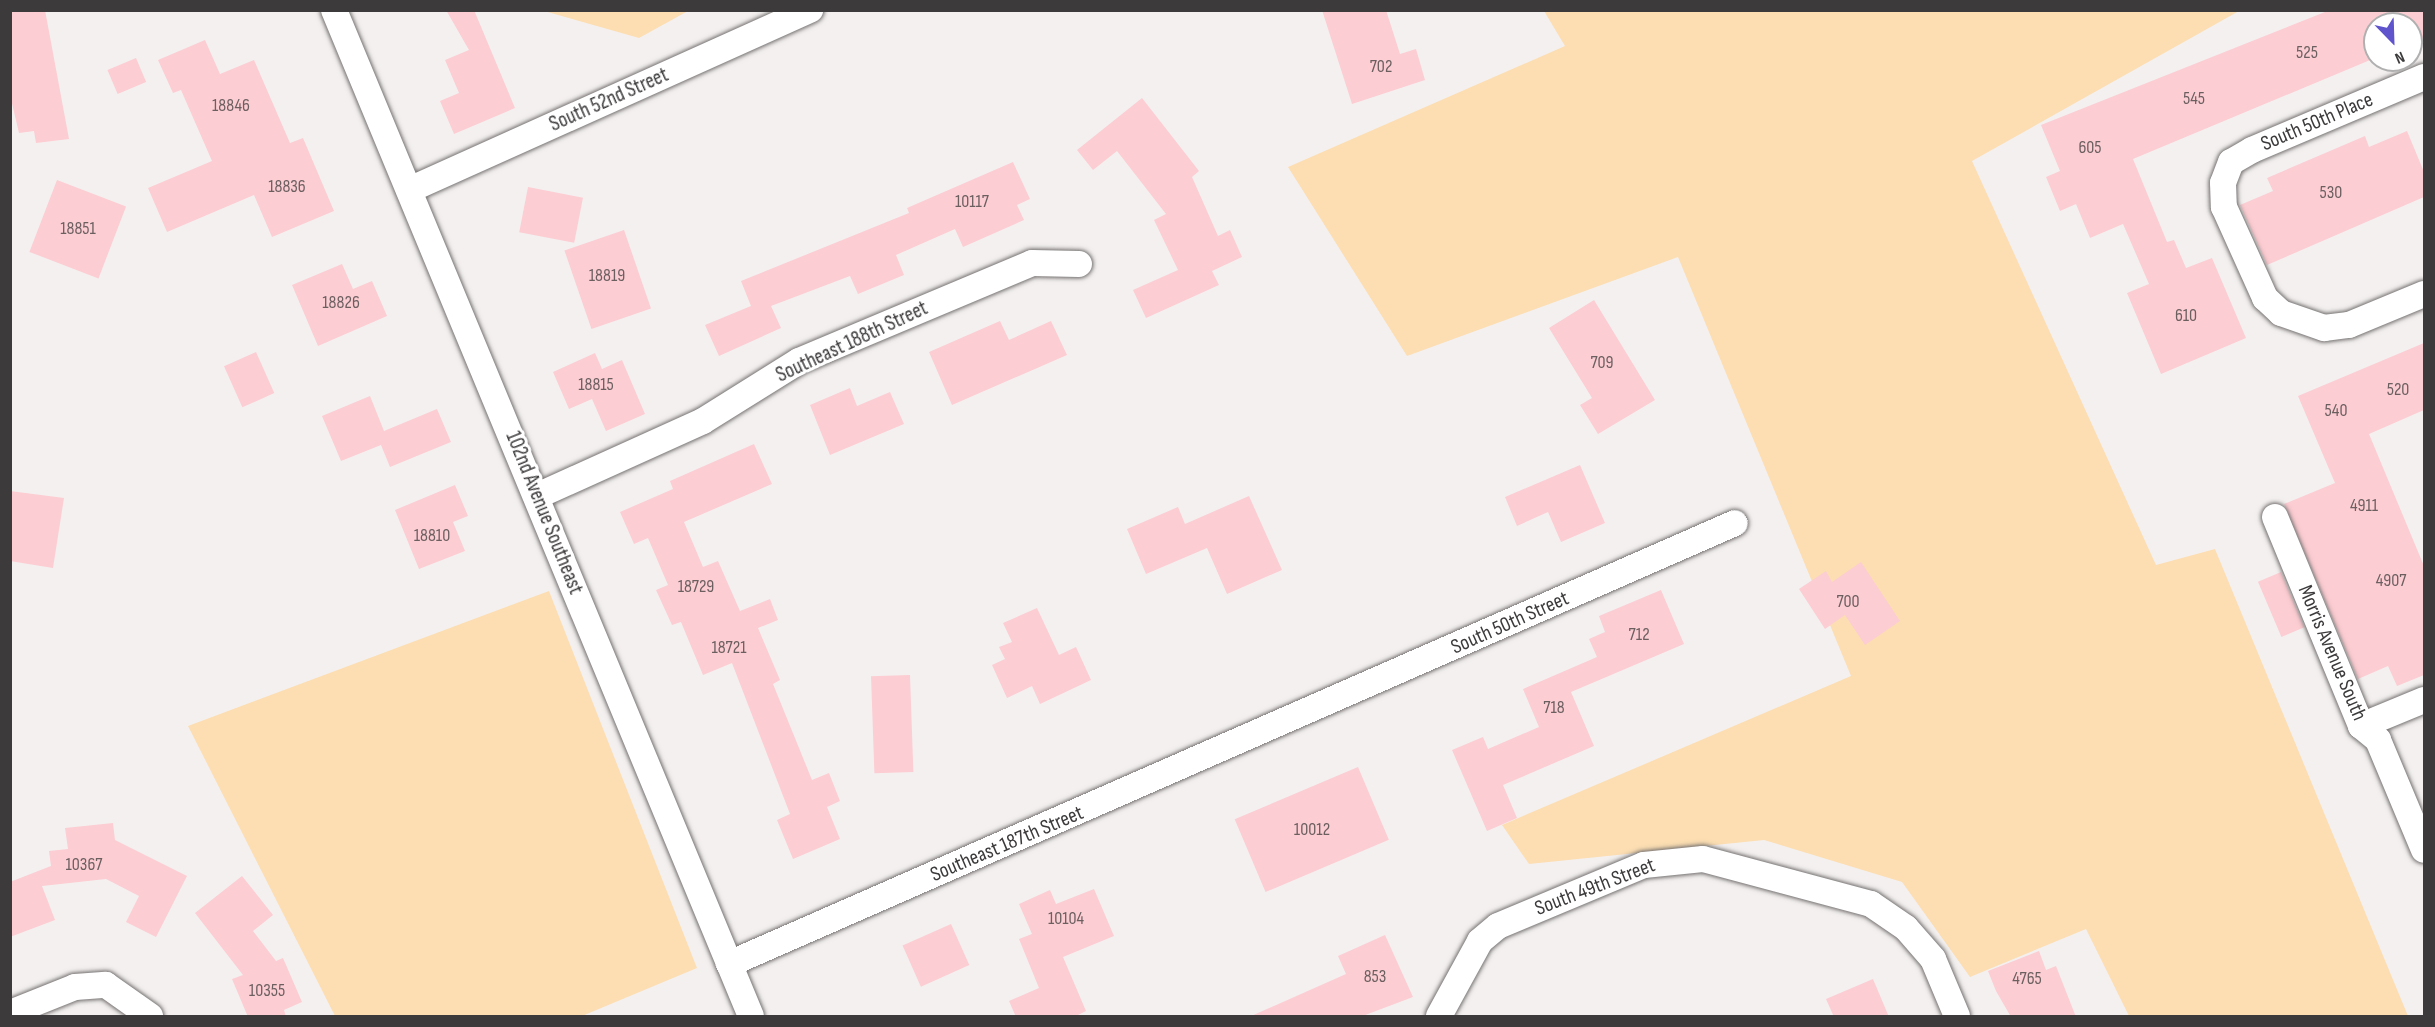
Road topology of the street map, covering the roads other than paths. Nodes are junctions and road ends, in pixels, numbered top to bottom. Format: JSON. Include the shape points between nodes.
{"nodes":[{"id":1,"x":334,"y":10,"type":"edge"},
{"id":2,"x":810,"y":10,"type":"edge"},
{"id":3,"x":2424,"y":77,"type":"edge"},
{"id":4,"x":409,"y":190,"type":"junction"},
{"id":5,"x":1078,"y":264,"type":"dead end"},
{"id":6,"x":2424,"y":294,"type":"edge"},
{"id":7,"x":537,"y":496,"type":"junction"},
{"id":8,"x":2275,"y":517,"type":"dead end"},
{"id":9,"x":1735,"y":523,"type":"dead end"},
{"id":10,"x":2424,"y":699,"type":"edge"},
{"id":11,"x":1286,"y":723,"type":"joint"},
{"id":12,"x":2361,"y":726,"type":"junction"},
{"id":13,"x":2424,"y":850,"type":"edge"},
{"id":14,"x":729,"y":964,"type":"junction"},
{"id":15,"x":10,"y":1013,"type":"edge"},
{"id":16,"x":150,"y":1017,"type":"edge"},
{"id":17,"x":751,"y":1017,"type":"edge"},
{"id":18,"x":1439,"y":1017,"type":"edge"},
{"id":19,"x":1957,"y":1017,"type":"edge"}],
"edges":[{"from":1,"to":4,"type":"street","name":"102nd Avenue Southeast"},
{"from":2,"to":4,"type":"street","name":"South 52nd Street"},
{"from":3,"to":6,"type":"street","name":"South 50th Place","via":[[2252,150],[2231,162],[2223,183],[2224,207],[2265,298],[2281,313],[2324,328],[2349,325]]},
{"from":4,"to":7,"type":"street","name":"102nd Avenue Southeast"},
{"from":5,"to":7,"type":"street","name":"Southeast 188th Street","via":[[1032,263],[799,362],[703,421]]},
{"from":7,"to":14,"type":"street","name":"102nd Avenue Southeast"},
{"from":8,"to":12,"type":"street","name":"Morris Avenue South"},
{"from":9,"to":11,"type":"street","name":"South 50th Street"},
{"from":10,"to":12,"type":"street"},
{"from":11,"to":14,"type":"street","name":"Southeast 187th Street"},
{"from":12,"to":13,"type":"street","name":"Morris Avenue South","via":[[2378,740]]},
{"from":14,"to":17,"type":"street","name":"102nd Avenue Southeast"},
{"from":15,"to":16,"type":"street","via":[[75,987],[106,985]]},
{"from":18,"to":19,"type":"street","name":"South 49th Street","via":[[1480,941],[1498,926],[1644,865],[1703,859],[1870,904],[1906,928],[1933,959]]}]}
